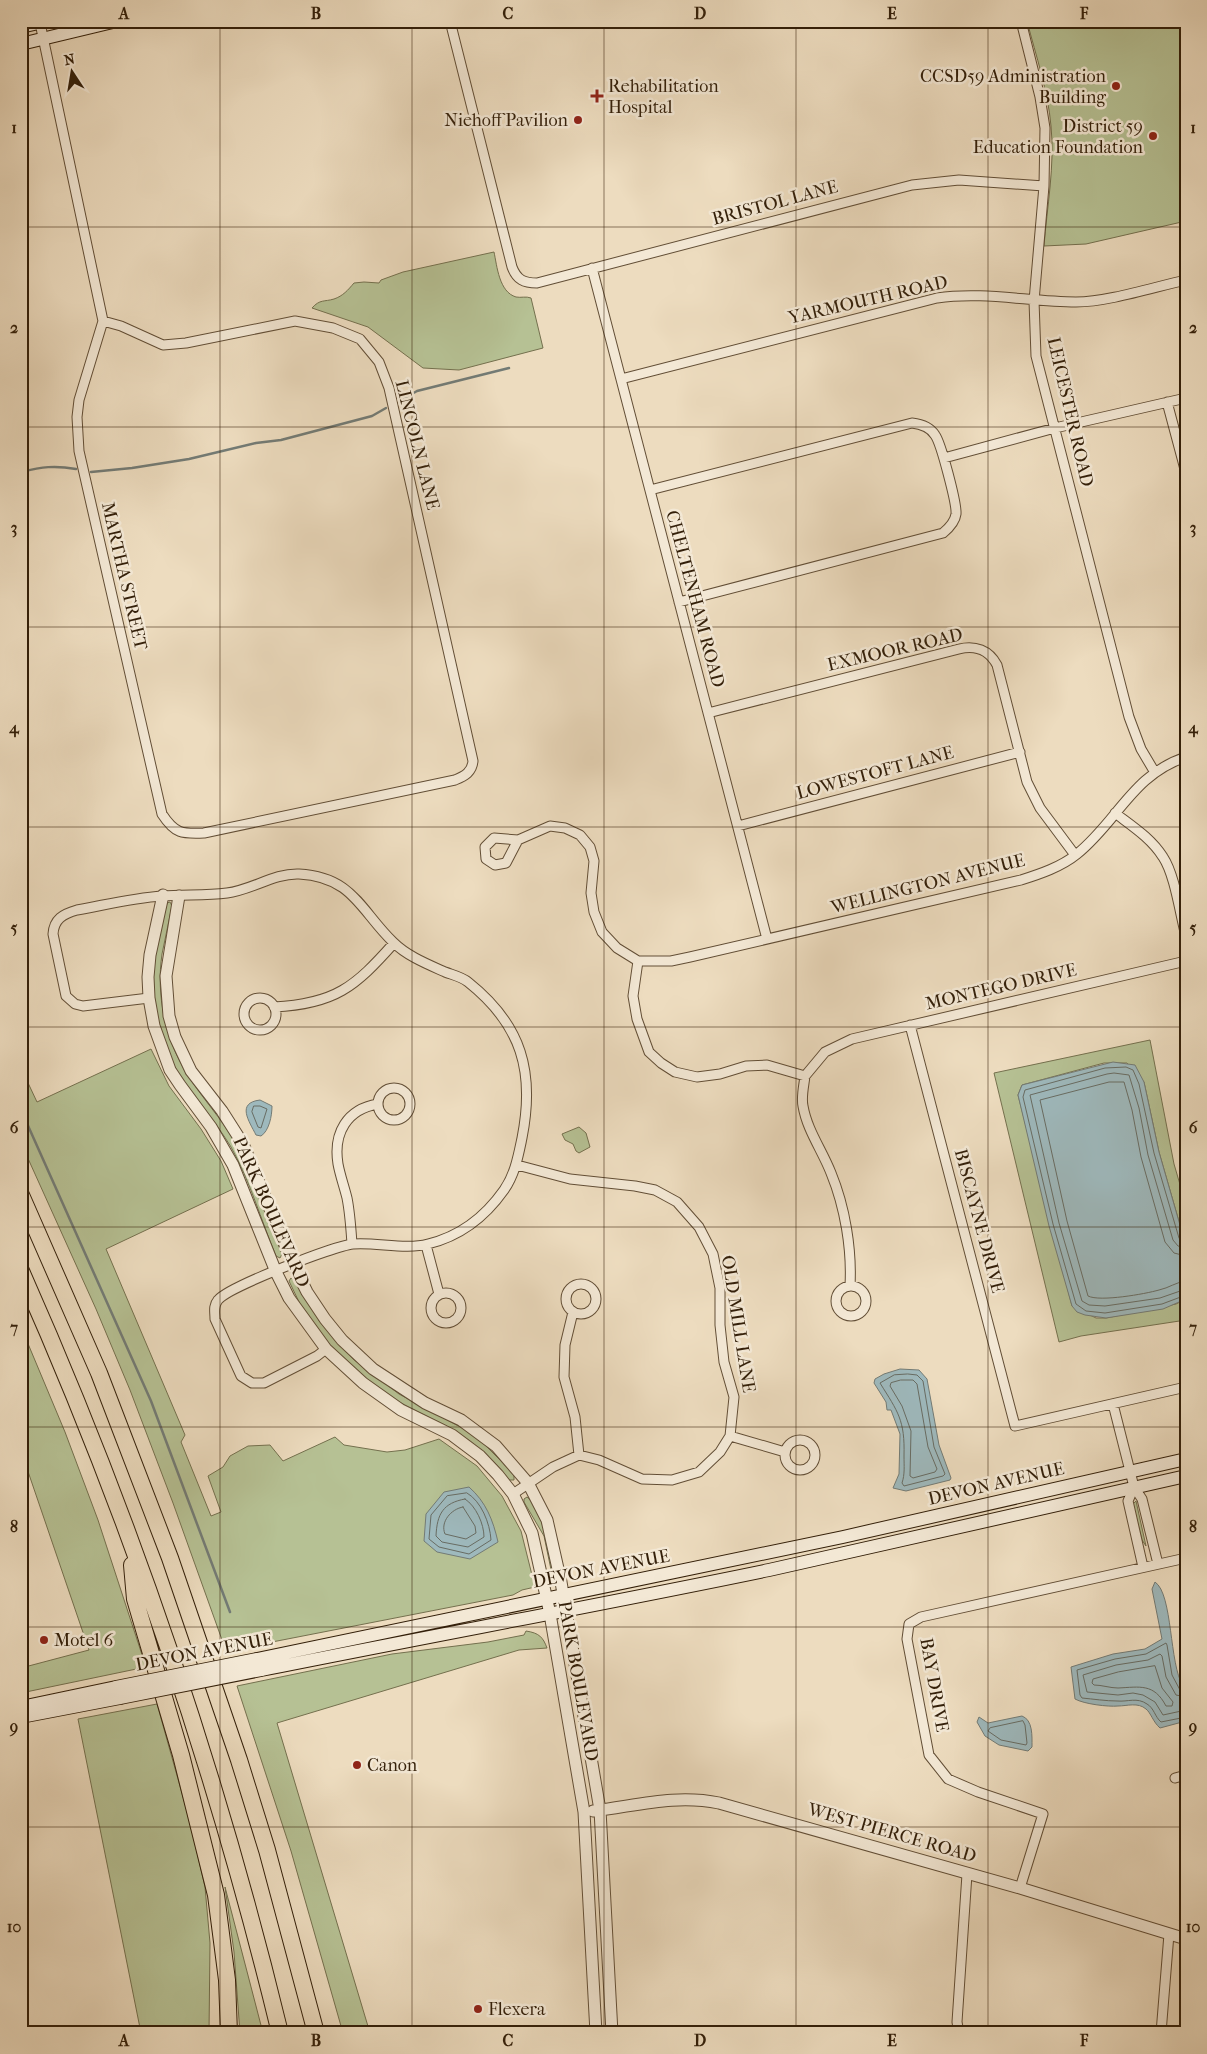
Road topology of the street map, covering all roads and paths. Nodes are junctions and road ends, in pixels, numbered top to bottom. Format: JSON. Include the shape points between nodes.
{"nodes":[{"id":1,"x":117,"y":21,"type":"edge"},
{"id":2,"x":450,"y":21,"type":"edge"},
{"id":3,"x":1021,"y":21,"type":"edge"},
{"id":4,"x":43,"y":22,"type":"edge"},
{"id":5,"x":21,"y":28,"type":"edge"},
{"id":6,"x":48,"y":38,"type":"junction"},
{"id":7,"x":21,"y":44,"type":"edge"},
{"id":8,"x":1044,"y":186,"type":"junction"},
{"id":9,"x":592,"y":268,"type":"junction"},
{"id":10,"x":1186,"y":280,"type":"edge"},
{"id":11,"x":1034,"y":301,"type":"junction"},
{"id":12,"x":103,"y":321,"type":"junction"},
{"id":13,"x":621,"y":379,"type":"junction"},
{"id":14,"x":1186,"y":398,"type":"edge"},
{"id":15,"x":1167,"y":402,"type":"junction"},
{"id":16,"x":1055,"y":428,"type":"junction"},
{"id":17,"x":944,"y":458,"type":"junction"},
{"id":18,"x":1186,"y":473,"type":"edge"},
{"id":19,"x":650,"y":490,"type":"junction"},
{"id":20,"x":679,"y":602,"type":"junction"},
{"id":21,"x":708,"y":713,"type":"junction"},
{"id":22,"x":1020,"y":752,"type":"junction"},
{"id":23,"x":1186,"y":757,"type":"edge"},
{"id":24,"x":472,"y":767,"type":"joint"},
{"id":25,"x":1154,"y":771,"type":"junction"},
{"id":26,"x":1115,"y":813,"type":"junction"},
{"id":27,"x":738,"y":826,"type":"junction"},
{"id":28,"x":518,"y":840,"type":"dead end"},
{"id":29,"x":1076,"y":855,"type":"junction"},
{"id":30,"x":162,"y":896,"type":"junction"},
{"id":31,"x":179,"y":896,"type":"junction"},
{"id":32,"x":1186,"y":936,"type":"edge"},
{"id":33,"x":767,"y":939,"type":"junction"},
{"id":34,"x":394,"y":943,"type":"junction"},
{"id":35,"x":638,"y":961,"type":"junction"},
{"id":36,"x":1186,"y":961,"type":"edge"},
{"id":37,"x":149,"y":998,"type":"junction"},
{"id":38,"x":274,"y":1007,"type":"dead end"},
{"id":39,"x":910,"y":1025,"type":"junction"},
{"id":40,"x":805,"y":1076,"type":"junction"},
{"id":41,"x":378,"y":1104,"type":"dead end"},
{"id":42,"x":517,"y":1165,"type":"junction"},
{"id":43,"x":21,"y":1195,"type":"edge"},
{"id":44,"x":352,"y":1244,"type":"junction"},
{"id":45,"x":426,"y":1245,"type":"junction"},
{"id":46,"x":293,"y":1264,"type":"junction"},
{"id":47,"x":21,"y":1271,"type":"edge"},
{"id":48,"x":276,"y":1272,"type":"junction"},
{"id":49,"x":850,"y":1286,"type":"dead end"},
{"id":50,"x":439,"y":1294,"type":"dead end"},
{"id":51,"x":573,"y":1312,"type":"dead end"},
{"id":52,"x":326,"y":1349,"type":"junction"},
{"id":53,"x":1186,"y":1387,"type":"edge"},
{"id":54,"x":1113,"y":1404,"type":"junction"},
{"id":55,"x":730,"y":1436,"type":"junction"},
{"id":56,"x":785,"y":1452,"type":"dead end"},
{"id":57,"x":579,"y":1455,"type":"junction"},
{"id":58,"x":1186,"y":1459,"type":"edge"},
{"id":59,"x":1130,"y":1472,"type":"junction"},
{"id":60,"x":1186,"y":1476,"type":"edge"},
{"id":61,"x":528,"y":1484,"type":"junction"},
{"id":62,"x":1134,"y":1488,"type":"junction"},
{"id":63,"x":513,"y":1494,"type":"junction"},
{"id":64,"x":130,"y":1538,"type":"junction"},
{"id":65,"x":1186,"y":1558,"type":"edge"},
{"id":66,"x":1158,"y":1564,"type":"junction"},
{"id":67,"x":1143,"y":1567,"type":"junction"},
{"id":68,"x":563,"y":1594,"type":"junction"},
{"id":69,"x":546,"y":1598,"type":"junction"},
{"id":70,"x":566,"y":1611,"type":"junction"},
{"id":71,"x":550,"y":1614,"type":"junction"},
{"id":72,"x":259,"y":1664,"type":"junction"},
{"id":73,"x":118,"y":1693,"type":"junction"},
{"id":74,"x":21,"y":1707,"type":"edge"},
{"id":75,"x":21,"y":1718,"type":"edge"},
{"id":76,"x":1186,"y":1775,"type":"edge"},
{"id":77,"x":1176,"y":1778,"type":"dead end"},
{"id":78,"x":600,"y":1810,"type":"junction"},
{"id":79,"x":584,"y":1812,"type":"junction"},
{"id":80,"x":967,"y":1874,"type":"junction"},
{"id":81,"x":1020,"y":1888,"type":"junction"},
{"id":82,"x":278,"y":1892,"type":"junction"},
{"id":83,"x":216,"y":1895,"type":"junction"},
{"id":84,"x":1169,"y":1934,"type":"junction"},
{"id":85,"x":1186,"y":1939,"type":"edge"},
{"id":86,"x":218,"y":2033,"type":"edge"},
{"id":87,"x":229,"y":2033,"type":"edge"},
{"id":88,"x":280,"y":2033,"type":"edge"},
{"id":89,"x":316,"y":2033,"type":"edge"},
{"id":90,"x":327,"y":2033,"type":"edge"},
{"id":91,"x":596,"y":2033,"type":"edge"},
{"id":92,"x":612,"y":2033,"type":"edge"},
{"id":93,"x":959,"y":2033,"type":"edge"},
{"id":94,"x":1161,"y":2033,"type":"edge"}],
"edges":[{"from":1,"to":6,"type":"main road"},
{"from":2,"to":9,"type":"street","name":"BRISTOL LANE","via":[[512,267],[519,279],[527,283]]},
{"from":3,"to":8,"type":"street","name":"LEICESTER ROAD","via":[[1043,112],[1046,146]]},
{"from":4,"to":5,"type":"main road"},
{"from":4,"to":6,"type":"street","name":"MARTHA STREET"},
{"from":6,"to":7,"type":"main road"},
{"from":6,"to":12,"type":"street","name":"MARTHA STREET"},
{"from":8,"to":9,"type":"street","name":"BRISTOL LANE","via":[[973,180],[912,185]]},
{"from":8,"to":11,"type":"street","name":"LEICESTER ROAD"},
{"from":9,"to":13,"type":"street","name":"CHELTENHAM ROAD"},
{"from":10,"to":11,"type":"street","name":"YARMOUTH ROAD","via":[[1086,302]]},
{"from":11,"to":13,"type":"street","name":"YARMOUTH ROAD","via":[[970,296],[931,299]]},
{"from":11,"to":16,"type":"street","name":"LEICESTER ROAD","via":[[1036,356]]},
{"from":12,"to":24,"type":"street","name":"LINCOLN LANE","via":[[163,345],[295,321],[333,328],[360,339],[379,362],[389,388]]},
{"from":12,"to":24,"type":"street","name":"MARTHA STREET","via":[[79,400],[79,451],[162,814],[169,825],[178,832],[204,833],[455,780],[466,776]]},
{"from":13,"to":19,"type":"street","name":"CHELTENHAM ROAD"},
{"from":14,"to":15,"type":"street"},
{"from":15,"to":16,"type":"street"},
{"from":15,"to":18,"type":"street"},
{"from":16,"to":17,"type":"street"},
{"from":16,"to":25,"type":"street","name":"LEICESTER ROAD","via":[[1129,716],[1141,749]]},
{"from":17,"to":19,"type":"street","via":[[932,431],[912,423]]},
{"from":17,"to":20,"type":"street","via":[[956,514],[951,526],[943,533]]},
{"from":19,"to":20,"type":"street","name":"CHELTENHAM ROAD"},
{"from":20,"to":21,"type":"street","name":"CHELTENHAM ROAD"},
{"from":21,"to":22,"type":"street","name":"EXMOOR ROAD","via":[[973,647],[988,652],[997,665]]},
{"from":21,"to":27,"type":"street","name":"CHELTENHAM ROAD"},
{"from":22,"to":27,"type":"street","name":"LOWESTOFT LANE"},
{"from":22,"to":29,"type":"street","name":"EXMOOR ROAD","via":[[1027,782],[1040,808]]},
{"from":23,"to":25,"type":"street","name":"WELLINGTON AVENUE"},
{"from":25,"to":26,"type":"street","name":"WELLINGTON AVENUE"},
{"from":26,"to":29,"type":"street","name":"WELLINGTON AVENUE"},
{"from":26,"to":32,"type":"street","via":[[1145,836],[1164,859]]},
{"from":27,"to":33,"type":"street","name":"CHELTENHAM ROAD"},
{"from":28,"to":35,"type":"street","via":[[550,826],[580,835],[590,847],[594,862],[591,893],[602,932],[617,948]]},
{"from":29,"to":33,"type":"street","name":"WELLINGTON AVENUE","via":[[1021,880]]},
{"from":30,"to":31,"type":"street"},
{"from":30,"to":37,"type":"street","name":"PARK BOULEVARD","via":[[150,955]]},
{"from":30,"to":37,"type":"street","via":[[66,913],[54,926],[66,996],[75,1004],[83,1006]]},
{"from":31,"to":34,"type":"street","via":[[228,893],[288,874],[323,877],[352,893]]},
{"from":31,"to":46,"type":"street","name":"PARK BOULEVARD","via":[[166,976],[169,1016],[175,1037],[191,1071],[222,1111],[251,1160]]},
{"from":33,"to":35,"type":"street","name":"WELLINGTON AVENUE","via":[[671,961]]},
{"from":34,"to":38,"type":"street","via":[[370,970],[338,994],[298,1006]]},
{"from":34,"to":42,"type":"street","via":[[425,963],[466,980],[510,1026],[526,1077],[526,1118]]},
{"from":35,"to":40,"type":"street","via":[[633,996],[637,1019],[649,1052],[661,1063],[675,1072],[697,1077],[746,1066],[767,1065]]},
{"from":36,"to":39,"type":"street","name":"MONTEGO DRIVE"},
{"from":37,"to":48,"type":"street","name":"PARK BOULEVARD","via":[[154,1026],[170,1070],[234,1165]]},
{"from":39,"to":40,"type":"street","name":"MONTEGO DRIVE","via":[[852,1039],[825,1052]]},
{"from":39,"to":54,"type":"street","name":"BISCAYNE DRIVE","via":[[1015,1426]]},
{"from":40,"to":49,"type":"street","via":[[802,1104],[809,1129],[832,1174],[839,1198],[847,1238]]},
{"from":41,"to":44,"type":"street","via":[[356,1111],[339,1136],[338,1165],[347,1199]]},
{"from":42,"to":45,"type":"street","via":[[506,1188],[472,1226]]},
{"from":42,"to":55,"type":"street","name":"OLD MILL LANE","via":[[570,1179],[655,1190],[677,1202],[699,1227],[713,1254],[720,1288],[724,1362],[734,1397]]},
{"from":43,"to":82,"type":"highway","via":[[98,1374],[170,1558],[239,1760]]},
{"from":44,"to":45,"type":"street"},
{"from":44,"to":46,"type":"street","via":[[320,1252]]},
{"from":45,"to":50,"type":"street"},
{"from":46,"to":48,"type":"street"},
{"from":46,"to":61,"type":"street","name":"PARK BOULEVARD","via":[[325,1319],[357,1356],[408,1393],[479,1433],[496,1446]]},
{"from":47,"to":64,"type":"highway"},
{"from":48,"to":52,"type":"street","name":"PARK BOULEVARD","via":[[297,1309]]},
{"from":48,"to":52,"type":"street","via":[[222,1297],[214,1308],[215,1319],[241,1376],[252,1383],[264,1383]]},
{"from":51,"to":57,"type":"street","via":[[565,1345],[564,1377],[575,1417]]},
{"from":52,"to":63,"type":"street","name":"PARK BOULEVARD","via":[[388,1402],[467,1445]]},
{"from":53,"to":54,"type":"street"},
{"from":54,"to":59,"type":"street"},
{"from":55,"to":56,"type":"street"},
{"from":55,"to":57,"type":"street","name":"OLD MILL LANE","via":[[720,1452],[699,1472],[672,1480],[642,1479]]},
{"from":57,"to":61,"type":"street"},
{"from":58,"to":59,"type":"main road","name":"DEVON AVENUE"},
{"from":59,"to":62,"type":"street"},
{"from":59,"to":68,"type":"main road","name":"DEVON AVENUE","via":[[843,1537]]},
{"from":60,"to":62,"type":"main road","name":"DEVON AVENUE"},
{"from":61,"to":63,"type":"street"},
{"from":61,"to":68,"type":"street","name":"PARK BOULEVARD","via":[[551,1532]]},
{"from":62,"to":66,"type":"street","via":[[1142,1499]]},
{"from":62,"to":67,"type":"street","via":[[1128,1501]]},
{"from":62,"to":70,"type":"main road","name":"DEVON AVENUE","via":[[878,1546]]},
{"from":63,"to":69,"type":"street","name":"PARK BOULEVARD","via":[[532,1533]]},
{"from":64,"to":83,"type":"highway","via":[[135,1599],[181,1755]]},
{"from":64,"to":88,"type":"highway","via":[[184,1696],[256,1934]]},
{"from":65,"to":66,"type":"street","name":"BAY DRIVE"},
{"from":66,"to":67,"type":"street","name":"BAY DRIVE"},
{"from":67,"to":81,"type":"street","name":"BAY DRIVE","via":[[921,1617],[909,1624],[907,1639],[929,1755],[948,1779],[1043,1814]]},
{"from":68,"to":69,"type":"main road","name":"DEVON AVENUE"},
{"from":68,"to":70,"type":"street","name":"PARK BOULEVARD"},
{"from":69,"to":71,"type":"street","name":"PARK BOULEVARD"},
{"from":69,"to":72,"type":"main road","name":"DEVON AVENUE"},
{"from":70,"to":71,"type":"main road","name":"DEVON AVENUE"},
{"from":70,"to":78,"type":"street","name":"PARK BOULEVARD"},
{"from":71,"to":72,"type":"main road","name":"DEVON AVENUE"},
{"from":71,"to":79,"type":"street","name":"PARK BOULEVARD"},
{"from":72,"to":73,"type":"main road","name":"DEVON AVENUE","bridge":true},
{"from":73,"to":74,"type":"main road","name":"DEVON AVENUE"},
{"from":73,"to":75,"type":"main road","name":"DEVON AVENUE"},
{"from":76,"to":77,"type":"street"},
{"from":78,"to":79,"type":"street","name":"WEST PIERCE ROAD"},
{"from":78,"to":80,"type":"street","name":"WEST PIERCE ROAD","via":[[662,1800],[708,1801]]},
{"from":78,"to":92,"type":"street","name":"PARK BOULEVARD"},
{"from":79,"to":91,"type":"street","name":"PARK BOULEVARD"},
{"from":80,"to":81,"type":"street","name":"WEST PIERCE ROAD"},
{"from":80,"to":93,"type":"street","via":[[957,2022]]},
{"from":81,"to":84,"type":"street","name":"WEST PIERCE ROAD"},
{"from":82,"to":89,"type":"highway"},
{"from":82,"to":90,"type":"highway"},
{"from":83,"to":86,"type":"highway","via":[[220,1980]]},
{"from":83,"to":87,"type":"highway","via":[[227,1980]]},
{"from":84,"to":85,"type":"street","name":"WEST PIERCE ROAD"},
{"from":84,"to":94,"type":"street"}]}
